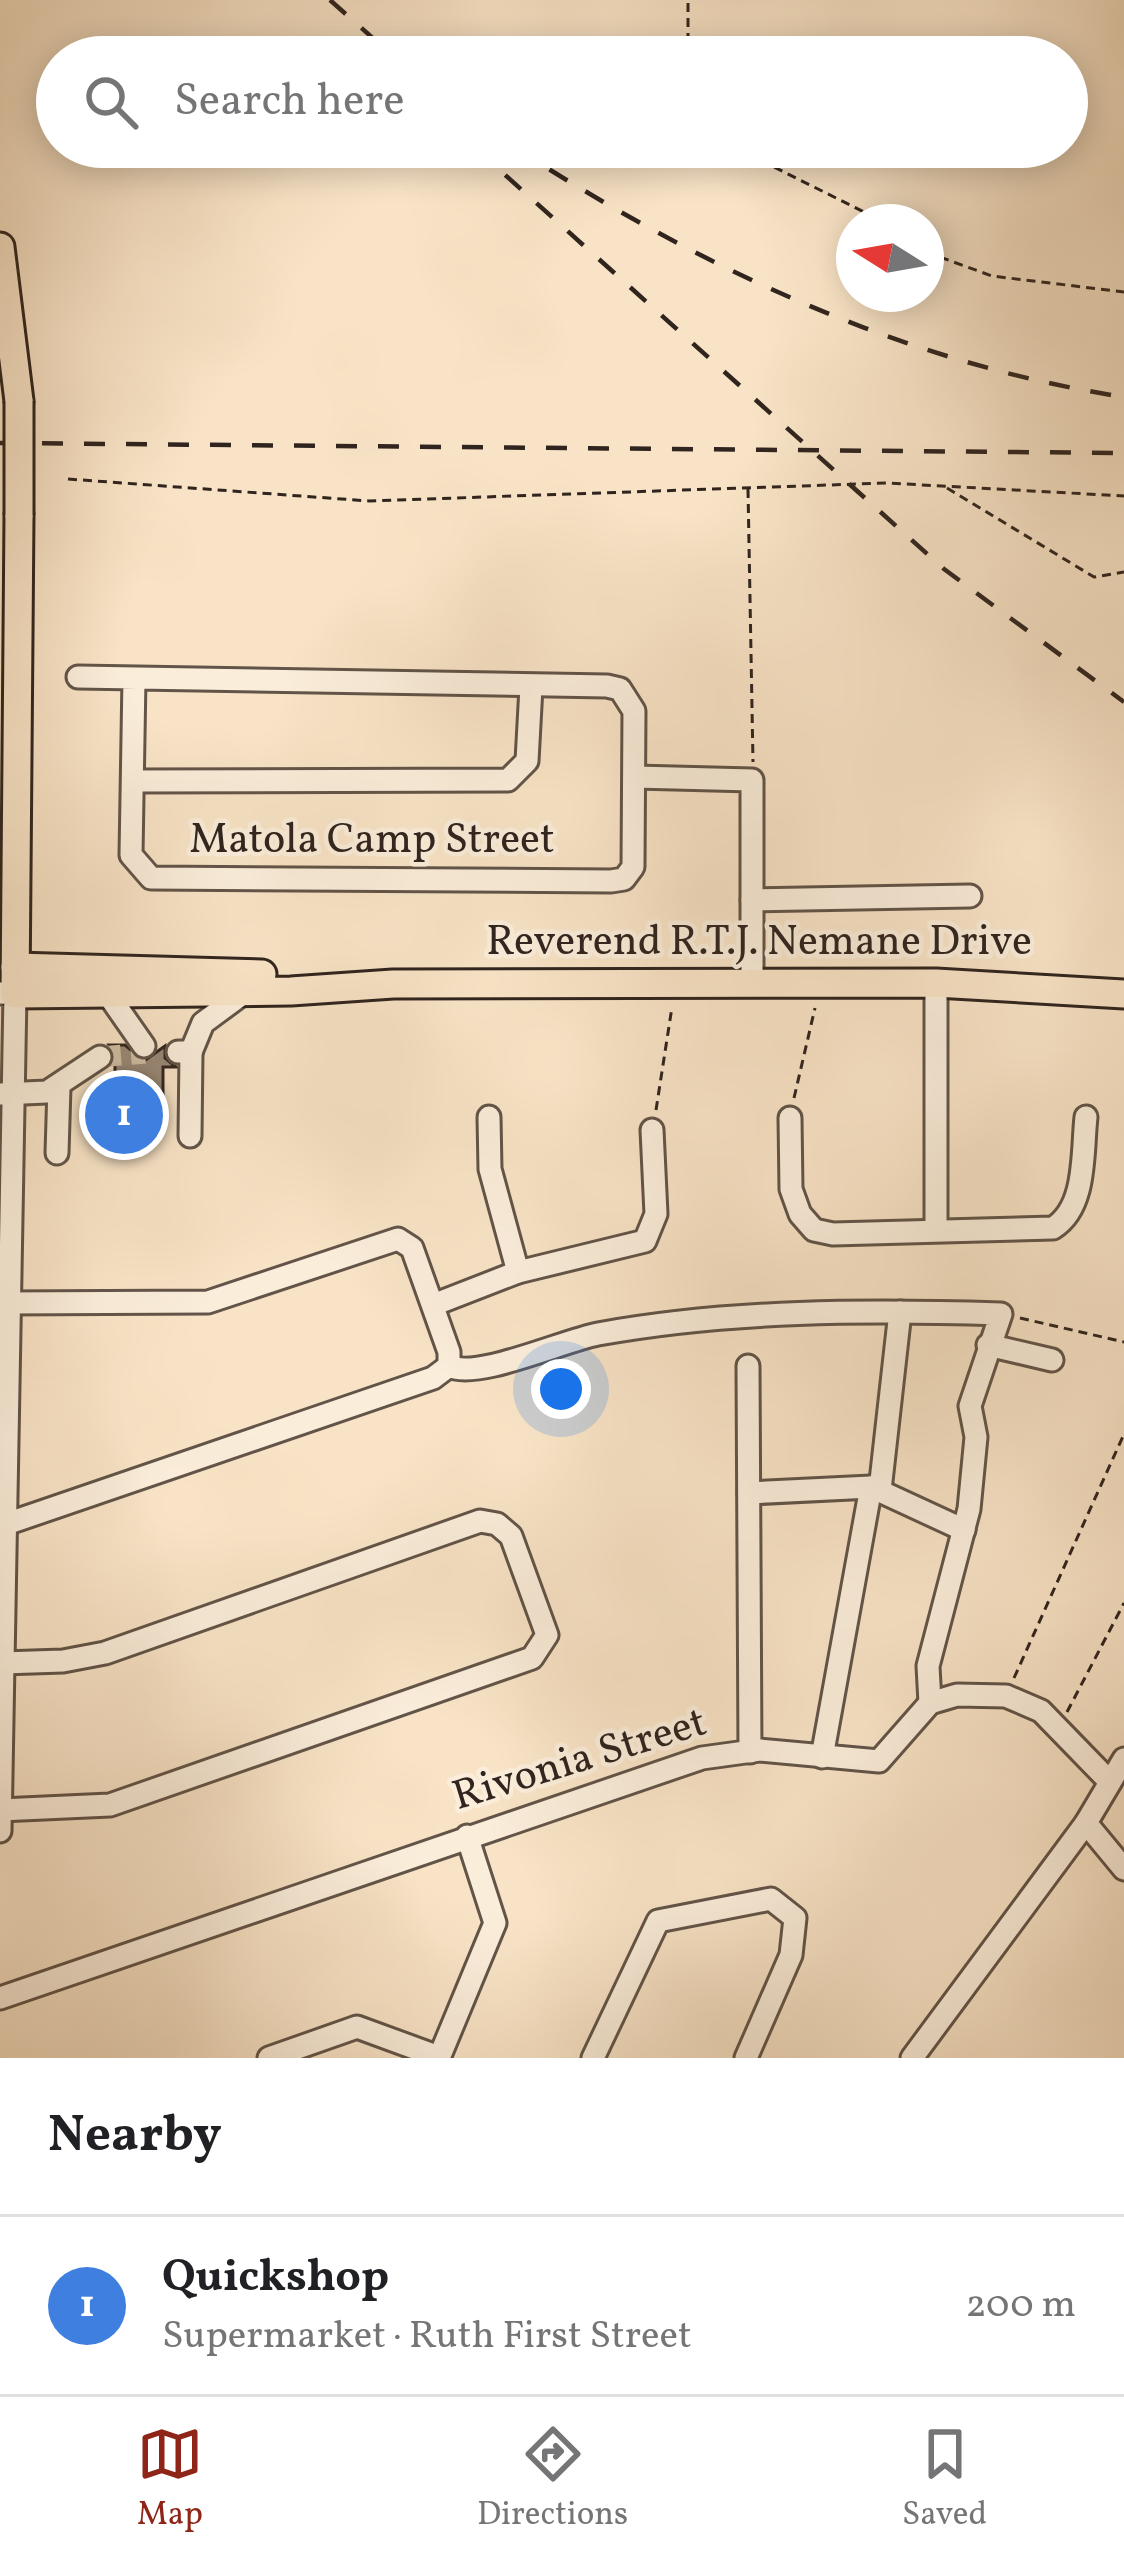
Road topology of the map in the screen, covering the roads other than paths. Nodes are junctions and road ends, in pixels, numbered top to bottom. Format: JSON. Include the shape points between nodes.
{"nodes":[{"id":1,"x":0,"y":247,"type":"edge"},
{"id":2,"x":78,"y":677,"type":"dead end"},
{"id":3,"x":134,"y":678,"type":"junction"},
{"id":4,"x":530,"y":687,"type":"junction"},
{"id":5,"x":635,"y":777,"type":"junction"},
{"id":6,"x":133,"y":781,"type":"junction"},
{"id":7,"x":970,"y":896,"type":"dead end"},
{"id":8,"x":752,"y":900,"type":"junction"},
{"id":9,"x":7,"y":980,"type":"edge"},
{"id":10,"x":936,"y":982,"type":"junction"},
{"id":11,"x":393,"y":984,"type":"junction"},
{"id":12,"x":752,"y":985,"type":"junction"},
{"id":13,"x":245,"y":992,"type":"junction"},
{"id":14,"x":107,"y":993,"type":"junction"},
{"id":15,"x":1124,"y":994,"type":"edge"},
{"id":16,"x":144,"y":1046,"type":"dead end"},
{"id":17,"x":100,"y":1057,"type":"tunnel mouth"},
{"id":18,"x":59,"y":1087,"type":"junction"},
{"id":19,"x":7,"y":1094,"type":"edge"},
{"id":20,"x":489,"y":1117,"type":"dead end"},
{"id":21,"x":1086,"y":1117,"type":"dead end"},
{"id":22,"x":790,"y":1118,"type":"road end"},
{"id":23,"x":652,"y":1130,"type":"road end"},
{"id":24,"x":190,"y":1136,"type":"dead end"},
{"id":25,"x":58,"y":1153,"type":"dead end"},
{"id":26,"x":936,"y":1230,"type":"junction"},
{"id":27,"x":518,"y":1272,"type":"junction"},
{"id":28,"x":5,"y":1303,"type":"junction"},
{"id":29,"x":433,"y":1305,"type":"junction"},
{"id":30,"x":901,"y":1312,"type":"junction"},
{"id":31,"x":988,"y":1345,"type":"junction"},
{"id":32,"x":1052,"y":1360,"type":"dead end"},
{"id":33,"x":449,"y":1366,"type":"junction"},
{"id":34,"x":748,"y":1366,"type":"dead end"},
{"id":35,"x":876,"y":1489,"type":"junction"},
{"id":36,"x":749,"y":1493,"type":"junction"},
{"id":37,"x":1,"y":1526,"type":"edge"},
{"id":38,"x":964,"y":1530,"type":"junction"},
{"id":39,"x":2,"y":1663,"type":"edge"},
{"id":40,"x":930,"y":1703,"type":"junction"},
{"id":41,"x":750,"y":1752,"type":"junction"},
{"id":42,"x":822,"y":1757,"type":"junction"},
{"id":43,"x":1124,"y":1760,"type":"edge"},
{"id":44,"x":1110,"y":1782,"type":"junction"},
{"id":45,"x":0,"y":1810,"type":"edge"},
{"id":46,"x":1086,"y":1823,"type":"junction"},
{"id":47,"x":0,"y":1831,"type":"edge"},
{"id":48,"x":467,"y":1836,"type":"junction"},
{"id":49,"x":1124,"y":1869,"type":"edge"},
{"id":50,"x":0,"y":1998,"type":"edge"},
{"id":51,"x":283,"y":2056,"type":"edge"},
{"id":52,"x":439,"y":2057,"type":"edge"},
{"id":53,"x":593,"y":2058,"type":"edge"},
{"id":54,"x":746,"y":2058,"type":"edge"},
{"id":55,"x":912,"y":2058,"type":"edge"}],
"edges":[{"from":1,"to":9,"type":"main road","bridge":true,"via":[[19,401]]},
{"from":2,"to":3,"type":"street"},
{"from":3,"to":4,"type":"street"},
{"from":3,"to":6,"type":"street","name":"Matola Camp Street"},
{"from":4,"to":5,"type":"street","via":[[624,691],[634,711]]},
{"from":4,"to":6,"type":"street","via":[[527,761],[508,780]]},
{"from":5,"to":6,"type":"street","name":"Matola Camp Street","via":[[633,867],[611,881],[159,880],[141,872],[131,855]]},
{"from":5,"to":8,"type":"street","via":[[752,780]]},
{"from":7,"to":8,"type":"street"},
{"from":8,"to":12,"type":"street"},
{"from":9,"to":11,"type":"main road","name":"Reverend R.T.J. Nemane Drive","via":[[287,974]]},
{"from":9,"to":14,"type":"main road","name":"Reverend R.T.J. Nemane Drive"},
{"from":9,"to":19,"type":"street"},
{"from":10,"to":12,"type":"main road","name":"Reverend R.T.J. Nemane Drive"},
{"from":10,"to":15,"type":"main road","name":"Reverend R.T.J. Nemane Drive"},
{"from":10,"to":26,"type":"street"},
{"from":11,"to":12,"type":"main road","name":"Reverend R.T.J. Nemane Drive"},
{"from":11,"to":13,"type":"main road","name":"Reverend R.T.J. Nemane Drive"},
{"from":13,"to":14,"type":"main road","name":"Reverend R.T.J. Nemane Drive"},
{"from":13,"to":24,"type":"street","via":[[203,1023],[184,1052]]},
{"from":14,"to":16,"type":"street"},
{"from":17,"to":18,"type":"street"},
{"from":18,"to":19,"type":"street"},
{"from":18,"to":25,"type":"street"},
{"from":19,"to":28,"type":"street"},
{"from":20,"to":27,"type":"street","via":[[490,1169]]},
{"from":21,"to":26,"type":"street","via":[[1076,1197],[1064,1222],[1040,1232]]},
{"from":22,"to":26,"type":"street","via":[[791,1189],[814,1230]]},
{"from":23,"to":27,"type":"street","via":[[656,1214],[649,1238]]},
{"from":27,"to":29,"type":"street"},
{"from":28,"to":29,"type":"street","via":[[208,1302],[393,1238],[412,1248]]},
{"from":28,"to":37,"type":"street"},
{"from":29,"to":33,"type":"street"},
{"from":30,"to":31,"type":"street","via":[[1001,1314]]},
{"from":30,"to":33,"type":"street","via":[[816,1311],[616,1331],[466,1373]]},
{"from":30,"to":35,"type":"street"},
{"from":31,"to":32,"type":"street"},
{"from":31,"to":38,"type":"street","via":[[970,1406],[976,1437]]},
{"from":33,"to":37,"type":"street"},
{"from":34,"to":36,"type":"street"},
{"from":35,"to":36,"type":"street"},
{"from":35,"to":38,"type":"street"},
{"from":35,"to":42,"type":"street"},
{"from":36,"to":41,"type":"street"},
{"from":37,"to":39,"type":"street"},
{"from":38,"to":40,"type":"street","via":[[928,1666]]},
{"from":39,"to":45,"type":"street"},
{"from":39,"to":45,"type":"street","via":[[105,1652],[480,1521],[511,1536],[547,1634],[532,1658],[110,1805]]},
{"from":40,"to":42,"type":"street","name":"Rivonia Street","via":[[879,1761]]},
{"from":40,"to":44,"type":"street","via":[[1006,1696],[1041,1711]]},
{"from":41,"to":42,"type":"street","name":"Rivonia Street"},
{"from":41,"to":48,"type":"street","name":"Rivonia Street","via":[[702,1758]]},
{"from":43,"to":44,"type":"street"},
{"from":44,"to":46,"type":"street"},
{"from":45,"to":47,"type":"street"},
{"from":46,"to":49,"type":"street"},
{"from":46,"to":55,"type":"street"},
{"from":48,"to":50,"type":"street","name":"Rivonia Street"},
{"from":48,"to":52,"type":"street","via":[[495,1923]]},
{"from":51,"to":52,"type":"street","via":[[357,2027]]},
{"from":53,"to":54,"type":"street","via":[[658,1922],[771,1899],[795,1918],[796,1940]]}]}
